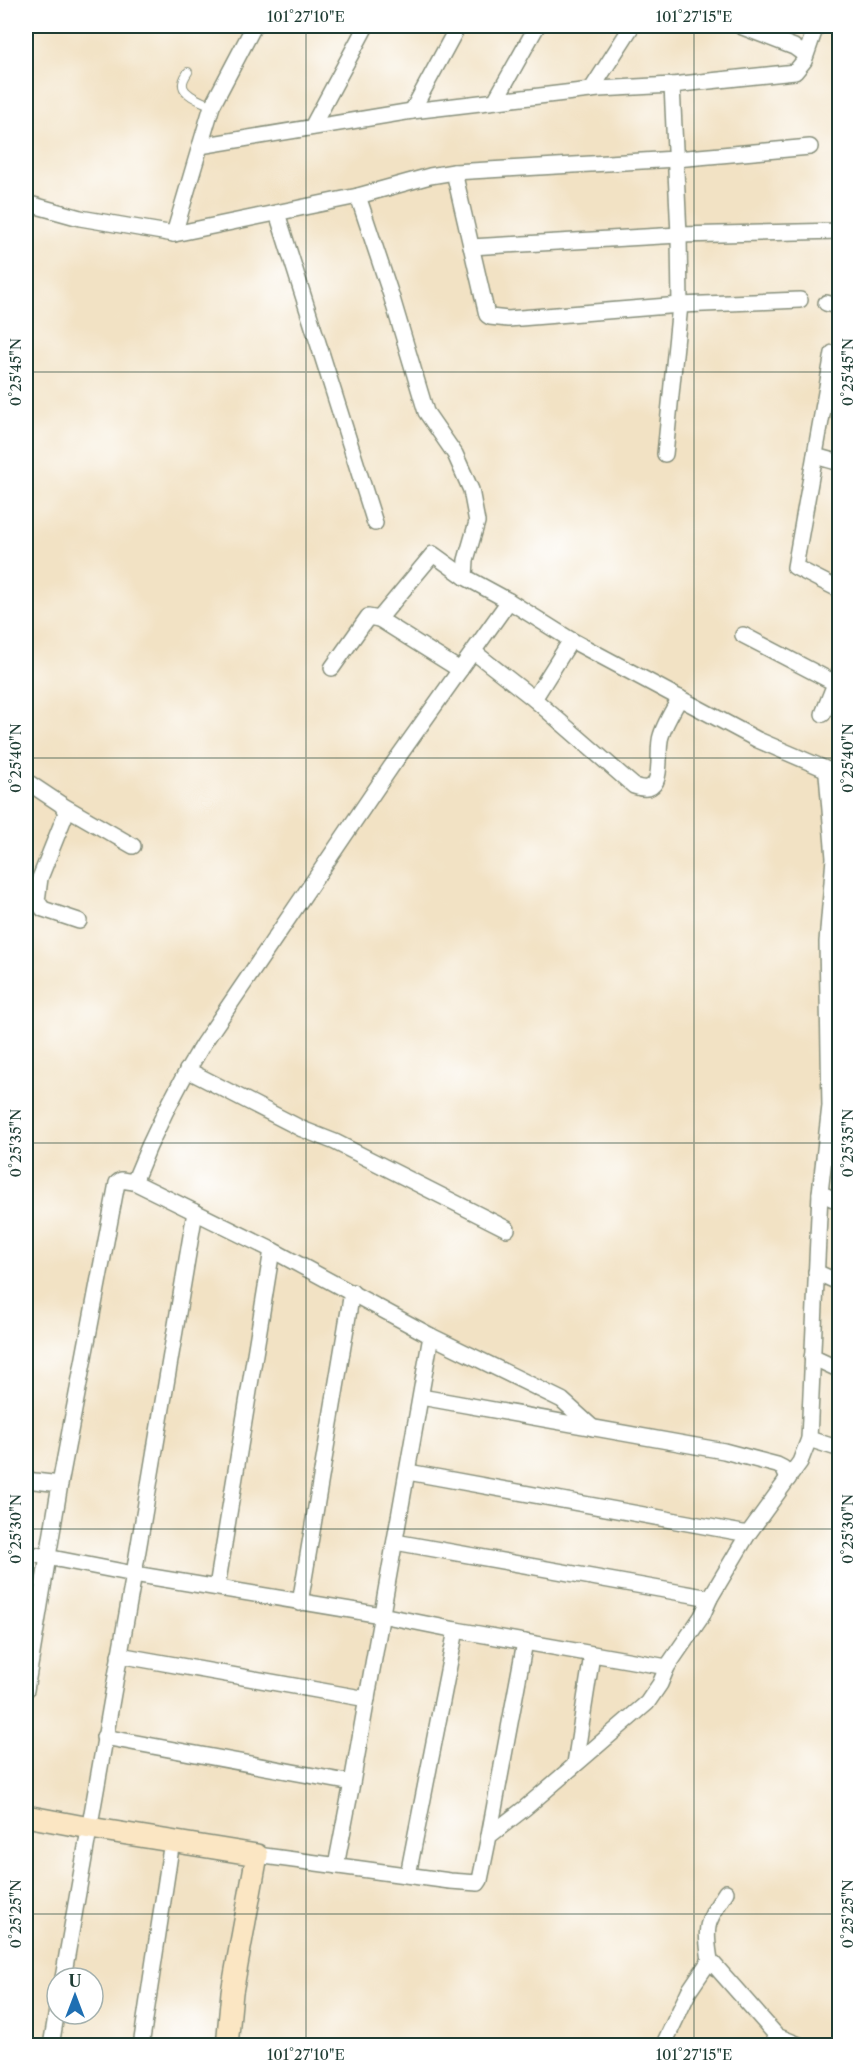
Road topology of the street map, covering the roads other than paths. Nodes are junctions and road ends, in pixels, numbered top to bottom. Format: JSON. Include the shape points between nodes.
{"nodes":[{"id":1,"x":254,"y":26,"type":"edge"},
{"id":2,"x":366,"y":26,"type":"edge"},
{"id":3,"x":458,"y":26,"type":"edge"},
{"id":4,"x":537,"y":26,"type":"edge"},
{"id":5,"x":632,"y":26,"type":"edge"},
{"id":6,"x":740,"y":26,"type":"edge"},
{"id":7,"x":816,"y":26,"type":"edge"},
{"id":8,"x":806,"y":55,"type":"junction"},
{"id":9,"x":188,"y":72,"type":"dead end"},
{"id":10,"x":672,"y":85,"type":"junction"},
{"id":11,"x":591,"y":90,"type":"junction"},
{"id":12,"x":495,"y":101,"type":"junction"},
{"id":13,"x":212,"y":105,"type":"junction"},
{"id":14,"x":412,"y":111,"type":"junction"},
{"id":15,"x":312,"y":128,"type":"junction"},
{"id":16,"x":200,"y":146,"type":"junction"},
{"id":17,"x":810,"y":147,"type":"dead end"},
{"id":18,"x":676,"y":159,"type":"junction"},
{"id":19,"x":454,"y":172,"type":"junction"},
{"id":20,"x":358,"y":196,"type":"junction"},
{"id":21,"x":26,"y":203,"type":"edge"},
{"id":22,"x":277,"y":213,"type":"junction"},
{"id":23,"x":840,"y":231,"type":"edge"},
{"id":24,"x":174,"y":234,"type":"junction"},
{"id":25,"x":679,"y":235,"type":"junction"},
{"id":26,"x":471,"y":247,"type":"junction"},
{"id":27,"x":800,"y":300,"type":"dead end"},
{"id":28,"x":680,"y":304,"type":"junction"},
{"id":29,"x":833,"y":353,"type":"dead end"},
{"id":30,"x":834,"y":381,"type":"edge"},
{"id":31,"x":665,"y":454,"type":"dead end"},
{"id":32,"x":815,"y":456,"type":"junction"},
{"id":33,"x":840,"y":463,"type":"edge"},
{"id":34,"x":375,"y":523,"type":"dead end"},
{"id":35,"x":465,"y":578,"type":"junction"},
{"id":36,"x":840,"y":590,"type":"edge"},
{"id":37,"x":509,"y":601,"type":"junction"},
{"id":38,"x":379,"y":619,"type":"junction"},
{"id":39,"x":743,"y":635,"type":"dead end"},
{"id":40,"x":571,"y":640,"type":"junction"},
{"id":41,"x":474,"y":652,"type":"junction"},
{"id":42,"x":332,"y":668,"type":"dead end"},
{"id":43,"x":460,"y":670,"type":"junction"},
{"id":44,"x":837,"y":677,"type":"edge"},
{"id":45,"x":680,"y":698,"type":"junction"},
{"id":46,"x":534,"y":699,"type":"junction"},
{"id":47,"x":823,"y":714,"type":"dead end"},
{"id":48,"x":836,"y":773,"type":"edge"},
{"id":49,"x":26,"y":781,"type":"edge"},
{"id":50,"x":62,"y":805,"type":"junction"},
{"id":51,"x":133,"y":846,"type":"dead end"},
{"id":52,"x":837,"y":859,"type":"edge"},
{"id":53,"x":79,"y":921,"type":"dead end"},
{"id":54,"x":833,"y":945,"type":"edge"},
{"id":55,"x":834,"y":1024,"type":"edge"},
{"id":56,"x":187,"y":1070,"type":"junction"},
{"id":57,"x":835,"y":1108,"type":"edge"},
{"id":58,"x":134,"y":1182,"type":"junction"},
{"id":59,"x":820,"y":1193,"type":"junction"},
{"id":60,"x":840,"y":1202,"type":"edge"},
{"id":61,"x":195,"y":1212,"type":"junction"},
{"id":62,"x":507,"y":1229,"type":"dead end"},
{"id":63,"x":272,"y":1250,"type":"junction"},
{"id":64,"x":816,"y":1272,"type":"junction"},
{"id":65,"x":840,"y":1283,"type":"edge"},
{"id":66,"x":352,"y":1292,"type":"junction"},
{"id":67,"x":431,"y":1336,"type":"junction"},
{"id":68,"x":812,"y":1357,"type":"junction"},
{"id":69,"x":840,"y":1370,"type":"edge"},
{"id":70,"x":421,"y":1397,"type":"junction"},
{"id":71,"x":593,"y":1428,"type":"junction"},
{"id":72,"x":809,"y":1439,"type":"junction"},
{"id":73,"x":840,"y":1449,"type":"edge"},
{"id":74,"x":408,"y":1472,"type":"junction"},
{"id":75,"x":788,"y":1479,"type":"junction"},
{"id":76,"x":26,"y":1480,"type":"edge"},
{"id":77,"x":60,"y":1484,"type":"junction"},
{"id":78,"x":748,"y":1534,"type":"junction"},
{"id":79,"x":395,"y":1542,"type":"junction"},
{"id":80,"x":26,"y":1552,"type":"edge"},
{"id":81,"x":49,"y":1556,"type":"junction"},
{"id":82,"x":134,"y":1574,"type":"junction"},
{"id":83,"x":217,"y":1587,"type":"junction"},
{"id":84,"x":710,"y":1598,"type":"junction"},
{"id":85,"x":300,"y":1603,"type":"junction"},
{"id":86,"x":381,"y":1615,"type":"junction"},
{"id":87,"x":456,"y":1630,"type":"junction"},
{"id":88,"x":525,"y":1642,"type":"junction"},
{"id":89,"x":592,"y":1655,"type":"junction"},
{"id":90,"x":119,"y":1656,"type":"junction"},
{"id":91,"x":667,"y":1667,"type":"junction"},
{"id":92,"x":26,"y":1690,"type":"edge"},
{"id":93,"x":367,"y":1699,"type":"junction"},
{"id":94,"x":104,"y":1737,"type":"junction"},
{"id":95,"x":575,"y":1764,"type":"junction"},
{"id":96,"x":352,"y":1783,"type":"junction"},
{"id":97,"x":26,"y":1815,"type":"edge"},
{"id":98,"x":90,"y":1828,"type":"junction"},
{"id":99,"x":489,"y":1836,"type":"junction"},
{"id":100,"x":172,"y":1842,"type":"junction"},
{"id":101,"x":257,"y":1855,"type":"junction"},
{"id":102,"x":336,"y":1866,"type":"junction"},
{"id":103,"x":408,"y":1875,"type":"junction"},
{"id":104,"x":726,"y":1892,"type":"dead end"},
{"id":105,"x":710,"y":1960,"type":"junction"},
{"id":106,"x":65,"y":1966,"type":"edge"},
{"id":107,"x":54,"y":2026,"type":"edge"},
{"id":108,"x":773,"y":2041,"type":"edge"},
{"id":109,"x":51,"y":2046,"type":"edge"},
{"id":110,"x":141,"y":2046,"type":"edge"},
{"id":111,"x":227,"y":2046,"type":"edge"},
{"id":112,"x":663,"y":2046,"type":"edge"},
{"id":113,"x":802,"y":2046,"type":"edge"}],
"edges":[{"from":1,"to":13,"type":"street"},
{"from":2,"to":15,"type":"street"},
{"from":3,"to":14,"type":"street"},
{"from":4,"to":12,"type":"street"},
{"from":5,"to":11,"type":"street"},
{"from":6,"to":8,"type":"street"},
{"from":7,"to":8,"type":"street"},
{"from":8,"to":10,"type":"street","via":[[795,72]]},
{"from":9,"to":13,"type":"lane","via":[[184,88]]},
{"from":10,"to":11,"type":"street"},
{"from":10,"to":18,"type":"street"},
{"from":11,"to":12,"type":"street"},
{"from":12,"to":14,"type":"street"},
{"from":13,"to":16,"type":"street"},
{"from":14,"to":15,"type":"street"},
{"from":15,"to":16,"type":"street"},
{"from":16,"to":24,"type":"street"},
{"from":17,"to":18,"type":"street"},
{"from":18,"to":19,"type":"street"},
{"from":18,"to":25,"type":"street"},
{"from":19,"to":20,"type":"street"},
{"from":19,"to":26,"type":"street"},
{"from":20,"to":22,"type":"street"},
{"from":20,"to":35,"type":"street","via":[[426,412],[455,454],[471,490],[477,522]]},
{"from":21,"to":24,"type":"street","via":[[81,218]]},
{"from":22,"to":24,"type":"street"},
{"from":22,"to":34,"type":"street"},
{"from":23,"to":25,"type":"street"},
{"from":25,"to":26,"type":"street"},
{"from":25,"to":28,"type":"street"},
{"from":26,"to":28,"type":"street","via":[[490,317],[508,319]]},
{"from":27,"to":28,"type":"street"},
{"from":28,"to":31,"type":"street"},
{"from":29,"to":30,"type":"street"},
{"from":30,"to":32,"type":"street"},
{"from":32,"to":33,"type":"street"},
{"from":32,"to":36,"type":"street","via":[[795,567]]},
{"from":35,"to":37,"type":"street"},
{"from":35,"to":38,"type":"street","via":[[433,554]]},
{"from":37,"to":40,"type":"street"},
{"from":37,"to":41,"type":"street"},
{"from":38,"to":42,"type":"street","via":[[368,617]]},
{"from":38,"to":43,"type":"street"},
{"from":39,"to":44,"type":"street"},
{"from":40,"to":45,"type":"street"},
{"from":40,"to":46,"type":"street"},
{"from":41,"to":43,"type":"street"},
{"from":41,"to":46,"type":"street"},
{"from":43,"to":56,"type":"street"},
{"from":44,"to":47,"type":"street"},
{"from":45,"to":46,"type":"street","via":[[660,736],[656,782],[639,788]]},
{"from":45,"to":48,"type":"street","via":[[758,740]]},
{"from":48,"to":52,"type":"street","via":[[827,774]]},
{"from":49,"to":50,"type":"street"},
{"from":50,"to":51,"type":"street"},
{"from":50,"to":53,"type":"street","via":[[66,813],[36,897],[43,909]]},
{"from":52,"to":54,"type":"street"},
{"from":54,"to":55,"type":"street"},
{"from":55,"to":57,"type":"street"},
{"from":56,"to":58,"type":"street"},
{"from":56,"to":62,"type":"street"},
{"from":57,"to":59,"type":"street"},
{"from":58,"to":61,"type":"street"},
{"from":58,"to":77,"type":"street","via":[[117,1183]]},
{"from":59,"to":60,"type":"street"},
{"from":59,"to":64,"type":"street"},
{"from":61,"to":63,"type":"street"},
{"from":61,"to":82,"type":"street"},
{"from":63,"to":66,"type":"street"},
{"from":63,"to":83,"type":"street"},
{"from":64,"to":65,"type":"street"},
{"from":64,"to":68,"type":"street"},
{"from":66,"to":67,"type":"street"},
{"from":66,"to":85,"type":"street"},
{"from":67,"to":70,"type":"street"},
{"from":67,"to":71,"type":"street","via":[[562,1400]]},
{"from":68,"to":69,"type":"street"},
{"from":68,"to":72,"type":"street"},
{"from":70,"to":71,"type":"street"},
{"from":70,"to":74,"type":"street"},
{"from":71,"to":75,"type":"street","via":[[770,1463],[783,1468]]},
{"from":72,"to":73,"type":"street"},
{"from":72,"to":75,"type":"street"},
{"from":74,"to":78,"type":"street"},
{"from":74,"to":79,"type":"street"},
{"from":75,"to":78,"type":"street"},
{"from":76,"to":77,"type":"street"},
{"from":77,"to":81,"type":"street"},
{"from":78,"to":84,"type":"street"},
{"from":79,"to":84,"type":"street"},
{"from":79,"to":86,"type":"street"},
{"from":80,"to":81,"type":"street"},
{"from":81,"to":82,"type":"street"},
{"from":81,"to":92,"type":"street"},
{"from":82,"to":83,"type":"street"},
{"from":82,"to":90,"type":"street"},
{"from":83,"to":85,"type":"street"},
{"from":84,"to":91,"type":"street"},
{"from":85,"to":86,"type":"street"},
{"from":86,"to":87,"type":"street"},
{"from":86,"to":93,"type":"street"},
{"from":87,"to":88,"type":"street"},
{"from":87,"to":103,"type":"street"},
{"from":88,"to":89,"type":"street"},
{"from":88,"to":99,"type":"street"},
{"from":89,"to":91,"type":"street"},
{"from":89,"to":95,"type":"street"},
{"from":90,"to":93,"type":"street"},
{"from":90,"to":94,"type":"street"},
{"from":91,"to":95,"type":"street","via":[[647,1703]]},
{"from":93,"to":96,"type":"street"},
{"from":94,"to":96,"type":"street"},
{"from":94,"to":98,"type":"street"},
{"from":95,"to":99,"type":"street"},
{"from":96,"to":102,"type":"street"},
{"from":97,"to":98,"type":"street"},
{"from":98,"to":100,"type":"street"},
{"from":98,"to":106,"type":"street"},
{"from":99,"to":103,"type":"street","via":[[476,1884]]},
{"from":100,"to":101,"type":"street"},
{"from":100,"to":110,"type":"street"},
{"from":101,"to":102,"type":"street"},
{"from":101,"to":111,"type":"street","via":[[232,1992]]},
{"from":102,"to":103,"type":"street"},
{"from":104,"to":105,"type":"street","via":[[708,1920]]},
{"from":105,"to":108,"type":"street"},
{"from":105,"to":112,"type":"street","via":[[689,1991]]},
{"from":107,"to":109,"type":"street"},
{"from":108,"to":113,"type":"street"}]}
